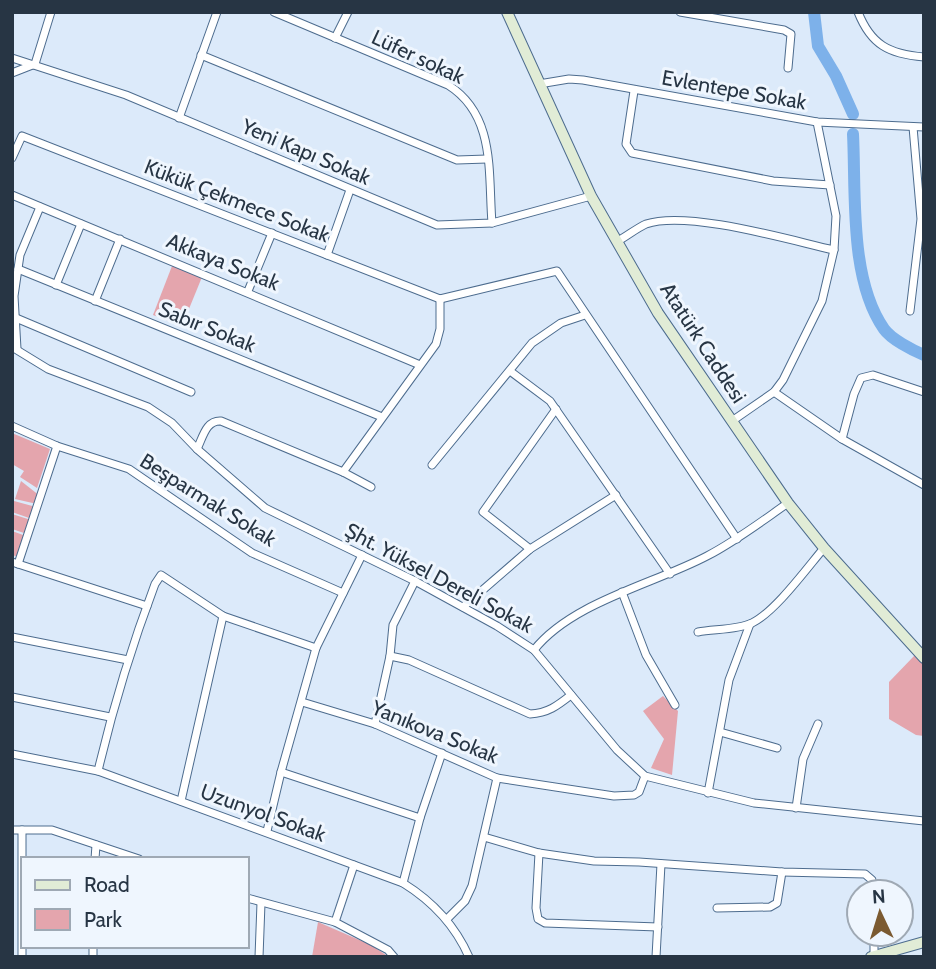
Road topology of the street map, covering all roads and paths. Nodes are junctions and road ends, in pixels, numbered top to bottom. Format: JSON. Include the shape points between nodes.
{"nodes":[{"id":1,"x":51,"y":12,"type":"edge"},
{"id":2,"x":217,"y":12,"type":"edge"},
{"id":3,"x":274,"y":12,"type":"edge"},
{"id":4,"x":348,"y":12,"type":"edge"},
{"id":5,"x":506,"y":12,"type":"edge"},
{"id":6,"x":680,"y":12,"type":"edge"},
{"id":7,"x":858,"y":12,"type":"edge"},
{"id":8,"x":335,"y":38,"type":"junction"},
{"id":9,"x":201,"y":55,"type":"junction"},
{"id":10,"x":924,"y":57,"type":"edge"},
{"id":11,"x":12,"y":58,"type":"edge"},
{"id":12,"x":35,"y":64,"type":"junction"},
{"id":13,"x":788,"y":68,"type":"dead end"},
{"id":14,"x":12,"y":73,"type":"edge"},
{"id":15,"x":539,"y":84,"type":"junction"},
{"id":16,"x":634,"y":91,"type":"junction"},
{"id":17,"x":179,"y":118,"type":"junction"},
{"id":18,"x":817,"y":122,"type":"junction"},
{"id":19,"x":913,"y":127,"type":"junction"},
{"id":20,"x":924,"y":127,"type":"edge"},
{"id":21,"x":12,"y":158,"type":"edge"},
{"id":22,"x":487,"y":159,"type":"junction"},
{"id":23,"x":830,"y":185,"type":"junction"},
{"id":24,"x":350,"y":190,"type":"junction"},
{"id":25,"x":921,"y":191,"type":"edge"},
{"id":26,"x":12,"y":195,"type":"edge"},
{"id":27,"x":591,"y":195,"type":"junction"},
{"id":28,"x":40,"y":207,"type":"junction"},
{"id":29,"x":492,"y":223,"type":"junction"},
{"id":30,"x":81,"y":224,"type":"junction"},
{"id":31,"x":272,"y":233,"type":"junction"},
{"id":32,"x":120,"y":239,"type":"junction"},
{"id":33,"x":618,"y":241,"type":"junction"},
{"id":34,"x":834,"y":250,"type":"junction"},
{"id":35,"x":16,"y":253,"type":"edge"},
{"id":36,"x":327,"y":255,"type":"junction"},
{"id":37,"x":18,"y":269,"type":"junction"},
{"id":38,"x":56,"y":285,"type":"junction"},
{"id":39,"x":248,"y":291,"type":"junction"},
{"id":40,"x":13,"y":295,"type":"edge"},
{"id":41,"x":440,"y":299,"type":"junction"},
{"id":42,"x":95,"y":300,"type":"junction"},
{"id":43,"x":910,"y":310,"type":"dead end"},
{"id":44,"x":585,"y":315,"type":"junction"},
{"id":45,"x":16,"y":318,"type":"junction"},
{"id":46,"x":15,"y":348,"type":"edge"},
{"id":47,"x":420,"y":365,"type":"junction"},
{"id":48,"x":510,"y":371,"type":"junction"},
{"id":49,"x":191,"y":392,"type":"dead end"},
{"id":50,"x":774,"y":392,"type":"junction"},
{"id":51,"x":924,"y":392,"type":"edge"},
{"id":52,"x":556,"y":409,"type":"junction"},
{"id":53,"x":382,"y":417,"type":"junction"},
{"id":54,"x":732,"y":421,"type":"junction"},
{"id":55,"x":12,"y":426,"type":"edge"},
{"id":56,"x":842,"y":439,"type":"junction"},
{"id":57,"x":57,"y":446,"type":"junction"},
{"id":58,"x":197,"y":449,"type":"junction"},
{"id":59,"x":432,"y":465,"type":"dead end"},
{"id":60,"x":343,"y":472,"type":"junction"},
{"id":61,"x":924,"y":485,"type":"edge"},
{"id":62,"x":372,"y":487,"type":"dead end"},
{"id":63,"x":616,"y":495,"type":"junction"},
{"id":64,"x":788,"y":503,"type":"junction"},
{"id":65,"x":737,"y":539,"type":"junction"},
{"id":66,"x":824,"y":548,"type":"junction"},
{"id":67,"x":530,"y":549,"type":"junction"},
{"id":68,"x":362,"y":555,"type":"junction"},
{"id":69,"x":15,"y":563,"type":"edge"},
{"id":70,"x":670,"y":574,"type":"junction"},
{"id":71,"x":415,"y":580,"type":"junction"},
{"id":72,"x":622,"y":592,"type":"junction"},
{"id":73,"x":343,"y":593,"type":"junction"},
{"id":74,"x":147,"y":606,"type":"junction"},
{"id":75,"x":463,"y":607,"type":"junction"},
{"id":76,"x":223,"y":616,"type":"junction"},
{"id":77,"x":750,"y":625,"type":"junction"},
{"id":78,"x":698,"y":632,"type":"dead end"},
{"id":79,"x":12,"y":637,"type":"edge"},
{"id":80,"x":316,"y":648,"type":"junction"},
{"id":81,"x":534,"y":650,"type":"junction"},
{"id":82,"x":390,"y":656,"type":"junction"},
{"id":83,"x":924,"y":658,"type":"edge"},
{"id":84,"x":128,"y":660,"type":"junction"},
{"id":85,"x":571,"y":695,"type":"junction"},
{"id":86,"x":12,"y":697,"type":"edge"},
{"id":87,"x":302,"y":702,"type":"junction"},
{"id":88,"x":675,"y":705,"type":"dead end"},
{"id":89,"x":110,"y":717,"type":"junction"},
{"id":90,"x":375,"y":724,"type":"junction"},
{"id":91,"x":818,"y":724,"type":"dead end"},
{"id":92,"x":720,"y":732,"type":"junction"},
{"id":93,"x":776,"y":748,"type":"dead end"},
{"id":94,"x":442,"y":753,"type":"junction"},
{"id":95,"x":12,"y":754,"type":"edge"},
{"id":96,"x":98,"y":771,"type":"junction"},
{"id":97,"x":281,"y":772,"type":"junction"},
{"id":98,"x":645,"y":776,"type":"junction"},
{"id":99,"x":497,"y":778,"type":"junction"},
{"id":100,"x":708,"y":793,"type":"junction"},
{"id":101,"x":181,"y":801,"type":"junction"},
{"id":102,"x":796,"y":807,"type":"junction"},
{"id":103,"x":420,"y":818,"type":"junction"},
{"id":104,"x":924,"y":821,"type":"edge"},
{"id":105,"x":12,"y":830,"type":"edge"},
{"id":106,"x":22,"y":830,"type":"junction"},
{"id":107,"x":267,"y":831,"type":"junction"},
{"id":108,"x":484,"y":837,"type":"junction"},
{"id":109,"x":96,"y":845,"type":"junction"},
{"id":110,"x":539,"y":853,"type":"junction"},
{"id":111,"x":22,"y":857,"type":"edge"},
{"id":112,"x":95,"y":857,"type":"edge"},
{"id":113,"x":133,"y":857,"type":"edge"},
{"id":114,"x":661,"y":864,"type":"junction"},
{"id":115,"x":354,"y":865,"type":"junction"},
{"id":116,"x":782,"y":872,"type":"junction"},
{"id":117,"x":870,"y":878,"type":"edge"},
{"id":118,"x":403,"y":883,"type":"junction"},
{"id":119,"x":248,"y":898,"type":"edge"},
{"id":120,"x":261,"y":903,"type":"junction"},
{"id":121,"x":717,"y":908,"type":"dead end"},
{"id":122,"x":447,"y":919,"type":"junction"},
{"id":123,"x":334,"y":922,"type":"junction"},
{"id":124,"x":657,"y":927,"type":"junction"},
{"id":125,"x":924,"y":942,"type":"edge"},
{"id":126,"x":872,"y":956,"type":"edge"},
{"id":127,"x":259,"y":957,"type":"edge"},
{"id":128,"x":394,"y":957,"type":"edge"},
{"id":129,"x":469,"y":957,"type":"edge"},
{"id":130,"x":656,"y":957,"type":"edge"}],
"edges":[{"from":1,"to":12,"type":"street"},
{"from":2,"to":9,"type":"street"},
{"from":3,"to":8,"type":"street","name":"Lüfer sokak"},
{"from":4,"to":8,"type":"street"},
{"from":5,"to":15,"type":"main road","name":"Atatürk Caddesi"},
{"from":6,"to":13,"type":"street","via":[[784,30],[791,34]]},
{"from":7,"to":10,"type":"street","via":[[865,31],[883,47]]},
{"from":8,"to":22,"type":"street","name":"Lüfer sokak","via":[[460,93],[484,127]]},
{"from":9,"to":17,"type":"street"},
{"from":9,"to":22,"type":"street","via":[[457,160]]},
{"from":11,"to":12,"type":"street","name":"Yeni Kapı Sokak"},
{"from":12,"to":14,"type":"street"},
{"from":12,"to":17,"type":"street","name":"Yeni Kapı Sokak"},
{"from":15,"to":16,"type":"street","name":"Evlentepe Sokak","via":[[583,80]]},
{"from":15,"to":27,"type":"main road","name":"Atatürk Caddesi"},
{"from":16,"to":18,"type":"street","name":"Evlentepe Sokak"},
{"from":16,"to":23,"type":"street","via":[[626,144],[632,153],[773,181]]},
{"from":17,"to":24,"type":"street","name":"Yeni Kapı Sokak"},
{"from":18,"to":19,"type":"street","name":"Evlentepe Sokak"},
{"from":18,"to":23,"type":"street"},
{"from":19,"to":20,"type":"street","name":"Evlentepe Sokak"},
{"from":19,"to":25,"type":"street"},
{"from":21,"to":31,"type":"street","name":"Kükük Çekmece Sokak","via":[[22,136]]},
{"from":22,"to":29,"type":"street","name":"Lüfer sokak"},
{"from":23,"to":34,"type":"street","via":[[836,216]]},
{"from":24,"to":29,"type":"street","name":"Yeni Kapı Sokak","via":[[437,225]]},
{"from":24,"to":36,"type":"street"},
{"from":25,"to":43,"type":"street"},
{"from":26,"to":28,"type":"street","name":"Akkaya Sokak"},
{"from":27,"to":29,"type":"street","name":"Yeni Kapı Sokak"},
{"from":27,"to":33,"type":"main road","name":"Atatürk Caddesi"},
{"from":28,"to":30,"type":"street","name":"Akkaya Sokak"},
{"from":28,"to":35,"type":"street"},
{"from":30,"to":32,"type":"street","name":"Akkaya Sokak"},
{"from":30,"to":38,"type":"street"},
{"from":31,"to":36,"type":"street","name":"Kükük Çekmece Sokak"},
{"from":31,"to":39,"type":"street"},
{"from":32,"to":39,"type":"street","name":"Akkaya Sokak"},
{"from":32,"to":42,"type":"street"},
{"from":33,"to":34,"type":"street","via":[[646,225],[666,221],[713,224]]},
{"from":33,"to":54,"type":"main road","name":"Atatürk Caddesi","via":[[658,313]]},
{"from":34,"to":50,"type":"street","via":[[822,301]]},
{"from":35,"to":37,"type":"street"},
{"from":36,"to":41,"type":"street","name":"Kükük Çekmece Sokak"},
{"from":37,"to":38,"type":"street","name":"Sabır Sokak"},
{"from":37,"to":40,"type":"street"},
{"from":38,"to":42,"type":"street","name":"Sabır Sokak"},
{"from":39,"to":47,"type":"street","name":"Akkaya Sokak"},
{"from":40,"to":45,"type":"street"},
{"from":41,"to":44,"type":"street","via":[[557,271]]},
{"from":41,"to":47,"type":"street","via":[[436,344]]},
{"from":42,"to":53,"type":"street","name":"Sabır Sokak"},
{"from":44,"to":48,"type":"street","via":[[551,328]]},
{"from":44,"to":65,"type":"street"},
{"from":45,"to":46,"type":"street"},
{"from":45,"to":49,"type":"street"},
{"from":46,"to":58,"type":"street","name":"Şht. Yüksel Dereli Sokak","via":[[48,369],[148,407]]},
{"from":47,"to":53,"type":"street"},
{"from":48,"to":52,"type":"street"},
{"from":48,"to":59,"type":"street"},
{"from":50,"to":54,"type":"street"},
{"from":50,"to":56,"type":"street"},
{"from":51,"to":56,"type":"street","via":[[873,374],[861,378]]},
{"from":52,"to":63,"type":"street"},
{"from":52,"to":67,"type":"street","via":[[483,512]]},
{"from":53,"to":60,"type":"street"},
{"from":54,"to":64,"type":"main road","name":"Atatürk Caddesi"},
{"from":55,"to":57,"type":"street","name":"Beşparmak Sokak"},
{"from":56,"to":61,"type":"street"},
{"from":57,"to":69,"type":"street"},
{"from":57,"to":73,"type":"street","name":"Beşparmak Sokak","via":[[129,470],[252,553]]},
{"from":58,"to":60,"type":"street","via":[[209,424],[220,421]]},
{"from":58,"to":68,"type":"street","name":"Şht. Yüksel Dereli Sokak","via":[[265,508]]},
{"from":60,"to":62,"type":"street"},
{"from":63,"to":67,"type":"street"},
{"from":63,"to":70,"type":"street"},
{"from":64,"to":65,"type":"street"},
{"from":64,"to":66,"type":"main road","name":"Atatürk Caddesi"},
{"from":65,"to":70,"type":"street"},
{"from":66,"to":77,"type":"street"},
{"from":66,"to":83,"type":"main road","name":"Atatürk Caddesi"},
{"from":67,"to":75,"type":"street"},
{"from":68,"to":71,"type":"street","name":"Şht. Yüksel Dereli Sokak"},
{"from":68,"to":73,"type":"street"},
{"from":69,"to":74,"type":"street"},
{"from":70,"to":72,"type":"street"},
{"from":71,"to":75,"type":"street","name":"Şht. Yüksel Dereli Sokak"},
{"from":71,"to":82,"type":"street","via":[[393,625]]},
{"from":72,"to":81,"type":"street","via":[[545,636]]},
{"from":72,"to":88,"type":"street","via":[[646,655]]},
{"from":73,"to":80,"type":"street"},
{"from":74,"to":76,"type":"street","via":[[162,575]]},
{"from":74,"to":84,"type":"street"},
{"from":75,"to":81,"type":"street","name":"Şht. Yüksel Dereli Sokak"},
{"from":76,"to":80,"type":"street"},
{"from":76,"to":101,"type":"street"},
{"from":77,"to":78,"type":"street"},
{"from":77,"to":92,"type":"street","via":[[729,680]]},
{"from":79,"to":84,"type":"street"},
{"from":80,"to":87,"type":"street"},
{"from":81,"to":85,"type":"street","name":"Şht. Yüksel Dereli Sokak"},
{"from":82,"to":85,"type":"street","via":[[409,660],[530,714],[555,708]]},
{"from":82,"to":90,"type":"street"},
{"from":84,"to":89,"type":"street"},
{"from":85,"to":98,"type":"street","name":"Şht. Yüksel Dereli Sokak"},
{"from":86,"to":89,"type":"street"},
{"from":87,"to":90,"type":"street","name":"Yanıkova Sokak"},
{"from":87,"to":97,"type":"street"},
{"from":89,"to":96,"type":"street"},
{"from":90,"to":94,"type":"street","name":"Yanıkova Sokak"},
{"from":91,"to":102,"type":"street","via":[[803,759]]},
{"from":92,"to":93,"type":"street"},
{"from":92,"to":100,"type":"street"},
{"from":94,"to":99,"type":"street","name":"Yanıkova Sokak"},
{"from":94,"to":103,"type":"street"},
{"from":95,"to":96,"type":"street","name":"Uzunyol Sokak"},
{"from":96,"to":101,"type":"street","name":"Uzunyol Sokak"},
{"from":97,"to":103,"type":"street"},
{"from":97,"to":107,"type":"street"},
{"from":98,"to":99,"type":"street","name":"Yanıkova Sokak","via":[[639,792],[614,796]]},
{"from":98,"to":100,"type":"street","name":"Şht. Yüksel Dereli Sokak"},
{"from":99,"to":108,"type":"street"},
{"from":100,"to":102,"type":"street","name":"Şht. Yüksel Dereli Sokak"},
{"from":101,"to":107,"type":"street","name":"Uzunyol Sokak"},
{"from":102,"to":104,"type":"street","name":"Şht. Yüksel Dereli Sokak"},
{"from":103,"to":118,"type":"street"},
{"from":105,"to":106,"type":"street"},
{"from":106,"to":109,"type":"street","via":[[52,830]]},
{"from":106,"to":111,"type":"street"},
{"from":107,"to":115,"type":"street","name":"Uzunyol Sokak"},
{"from":108,"to":110,"type":"street"},
{"from":108,"to":122,"type":"street","via":[[472,886]]},
{"from":109,"to":112,"type":"street"},
{"from":109,"to":113,"type":"street"},
{"from":110,"to":114,"type":"street"},
{"from":110,"to":124,"type":"street","via":[[538,919],[545,923]]},
{"from":114,"to":116,"type":"street"},
{"from":114,"to":124,"type":"street"},
{"from":115,"to":118,"type":"street","name":"Uzunyol Sokak"},
{"from":115,"to":123,"type":"street"},
{"from":116,"to":117,"type":"street","via":[[865,874]]},
{"from":116,"to":121,"type":"street","via":[[777,903],[770,907]]},
{"from":118,"to":122,"type":"street","name":"Uzunyol Sokak"},
{"from":119,"to":120,"type":"street"},
{"from":120,"to":123,"type":"street"},
{"from":120,"to":127,"type":"street"},
{"from":122,"to":129,"type":"street","name":"Uzunyol Sokak"},
{"from":123,"to":128,"type":"street"},
{"from":124,"to":130,"type":"street"},
{"from":125,"to":126,"type":"main road"}]}
